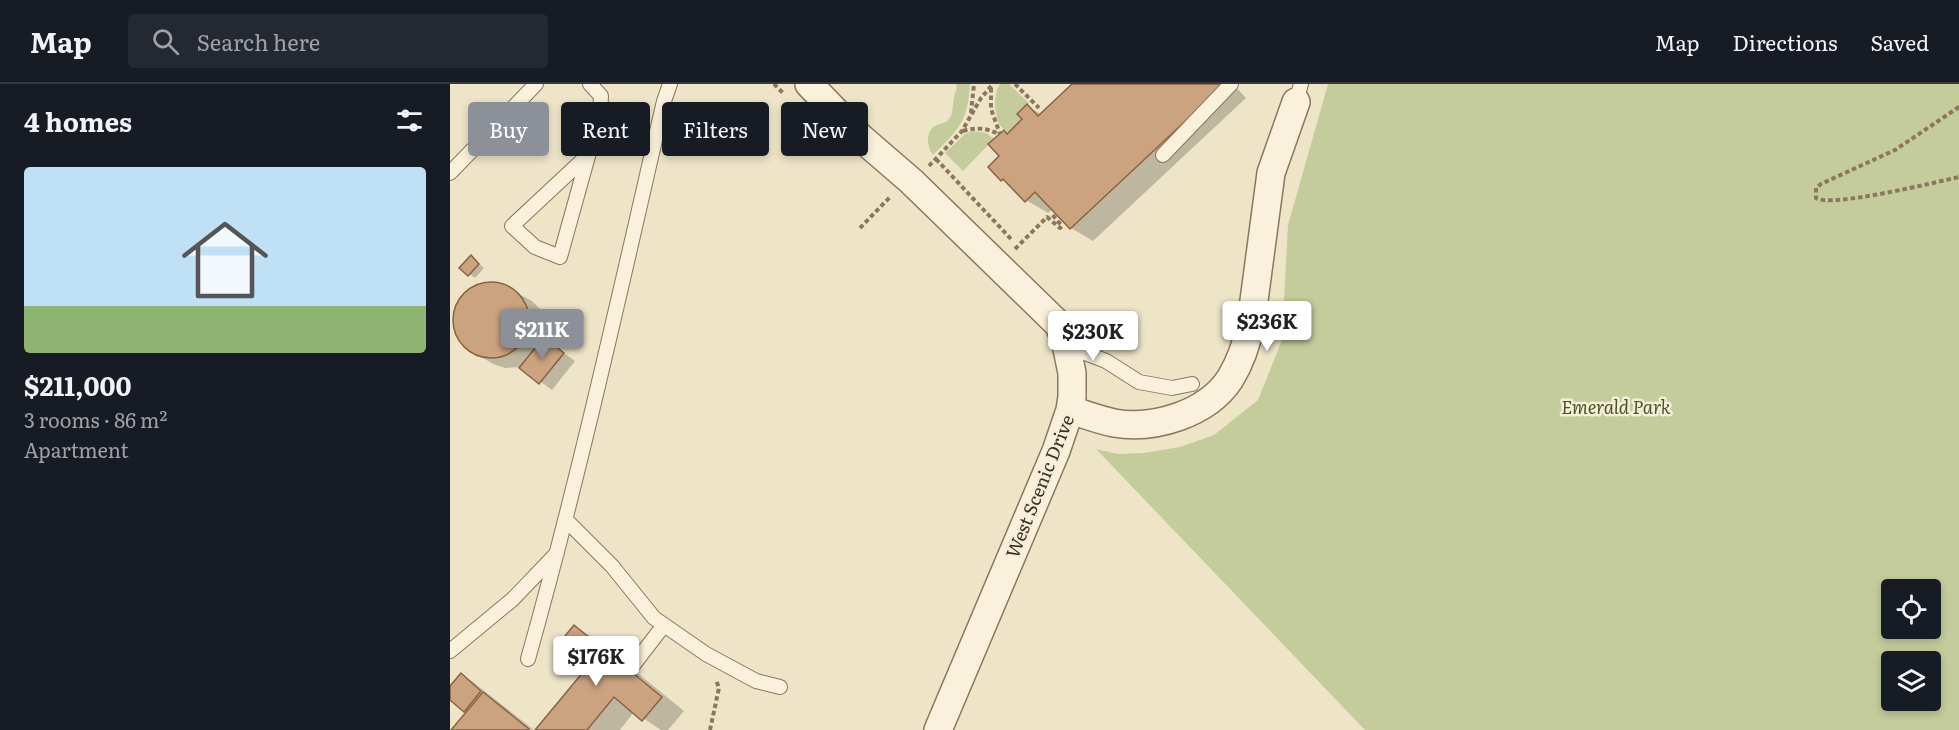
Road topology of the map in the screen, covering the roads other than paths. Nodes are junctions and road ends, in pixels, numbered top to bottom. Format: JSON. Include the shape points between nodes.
{"nodes":[{"id":1,"x":536,"y":84,"type":"edge"},
{"id":2,"x":590,"y":84,"type":"edge"},
{"id":3,"x":670,"y":84,"type":"edge"},
{"id":4,"x":809,"y":84,"type":"edge"},
{"id":5,"x":1231,"y":84,"type":"edge"},
{"id":6,"x":1298,"y":93,"type":"edge"},
{"id":7,"x":601,"y":102,"type":"edge"},
{"id":8,"x":588,"y":154,"type":"joint"},
{"id":9,"x":1162,"y":154,"type":"dead end"},
{"id":10,"x":450,"y":173,"type":"edge"},
{"id":11,"x":1067,"y":346,"type":"junction"},
{"id":12,"x":1192,"y":384,"type":"dead end"},
{"id":13,"x":1070,"y":410,"type":"junction"},
{"id":14,"x":566,"y":520,"type":"junction"},
{"id":15,"x":558,"y":551,"type":"junction"},
{"id":16,"x":664,"y":624,"type":"junction"},
{"id":17,"x":450,"y":651,"type":"edge"},
{"id":18,"x":528,"y":659,"type":"dead end"},
{"id":19,"x":634,"y":664,"type":"dead end"},
{"id":20,"x":780,"y":687,"type":"dead end"},
{"id":21,"x":938,"y":730,"type":"edge"}],
"edges":[{"from":1,"to":10,"type":"lane"},
{"from":2,"to":7,"type":"lane","via":[[601,96]]},
{"from":3,"to":14,"type":"lane"},
{"from":4,"to":11,"type":"street","name":"West Scenic Drive","via":[[1058,324]]},
{"from":5,"to":9,"type":"lane"},
{"from":6,"to":13,"type":"street","via":[[1271,173],[1247,342],[1229,381],[1202,405],[1183,415],[1148,424],[1113,423]]},
{"from":8,"to":8,"type":"lane","via":[[560,257],[535,247],[512,226]]},
{"from":11,"to":12,"type":"lane","via":[[1106,361],[1139,382],[1172,388]]},
{"from":11,"to":13,"type":"street","name":"West Scenic Drive","via":[[1072,373]]},
{"from":13,"to":21,"type":"street","name":"West Scenic Drive"},
{"from":14,"to":15,"type":"lane"},
{"from":14,"to":16,"type":"lane","via":[[612,566],[654,618]]},
{"from":15,"to":17,"type":"lane","via":[[513,599]]},
{"from":15,"to":18,"type":"lane"},
{"from":16,"to":19,"type":"lane"},
{"from":16,"to":20,"type":"lane","via":[[706,654],[756,681]]}]}
